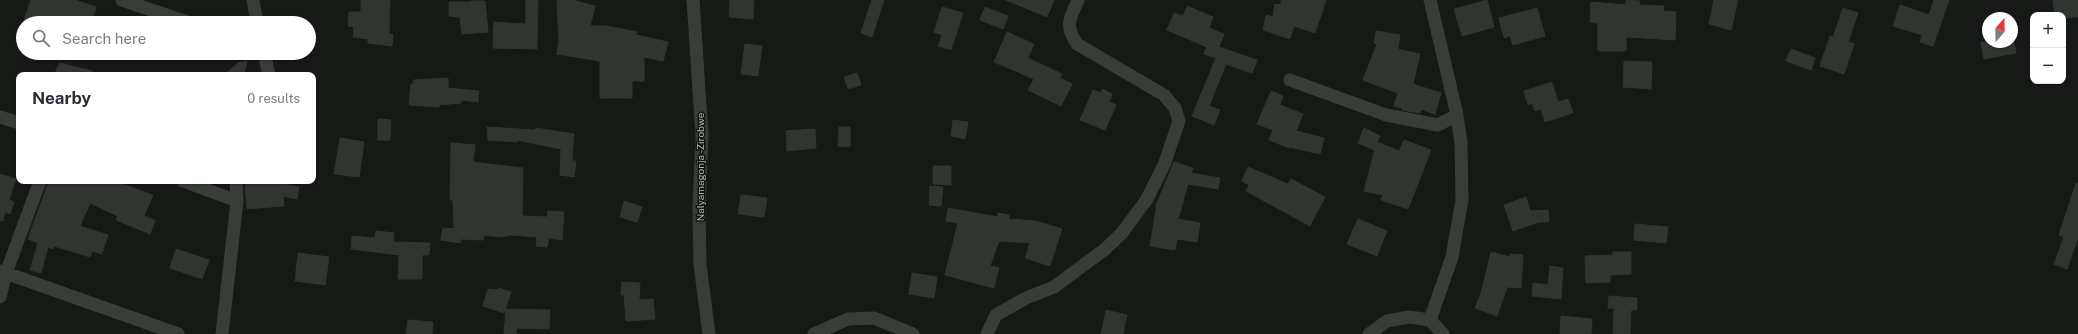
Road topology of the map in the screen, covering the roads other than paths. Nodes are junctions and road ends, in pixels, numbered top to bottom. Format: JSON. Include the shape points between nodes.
{"nodes":[{"id":1,"x":122,"y":0,"type":"edge"},
{"id":2,"x":253,"y":0,"type":"edge"},
{"id":3,"x":692,"y":0,"type":"edge"},
{"id":4,"x":1078,"y":0,"type":"edge"},
{"id":5,"x":1430,"y":0,"type":"edge"},
{"id":6,"x":169,"y":16,"type":"edge"},
{"id":7,"x":256,"y":16,"type":"edge"},
{"id":8,"x":266,"y":60,"type":"edge"},
{"id":9,"x":268,"y":72,"type":"edge"},
{"id":10,"x":1290,"y":80,"type":"dead end"},
{"id":11,"x":1457,"y":115,"type":"junction"},
{"id":12,"x":0,"y":117,"type":"edge"},
{"id":13,"x":16,"y":122,"type":"edge"},
{"id":14,"x":39,"y":184,"type":"edge"},
{"id":15,"x":191,"y":184,"type":"edge"},
{"id":16,"x":236,"y":184,"type":"edge"},
{"id":17,"x":237,"y":201,"type":"junction"},
{"id":18,"x":3,"y":272,"type":"edge"},
{"id":19,"x":0,"y":297,"type":"edge"},
{"id":20,"x":1430,"y":320,"type":"junction"},
{"id":21,"x":178,"y":334,"type":"edge"},
{"id":22,"x":222,"y":334,"type":"edge"},
{"id":23,"x":709,"y":334,"type":"edge"},
{"id":24,"x":814,"y":334,"type":"edge"},
{"id":25,"x":913,"y":334,"type":"edge"},
{"id":26,"x":987,"y":334,"type":"edge"},
{"id":27,"x":1369,"y":334,"type":"edge"},
{"id":28,"x":1443,"y":334,"type":"edge"}],
"edges":[{"from":1,"to":6,"type":"street"},
{"from":2,"to":7,"type":"street"},
{"from":3,"to":23,"type":"street","name":"Nalyamagonja -Zirobwe","via":[[702,135],[700,265]]},
{"from":4,"to":26,"type":"street","via":[[1069,22],[1070,33],[1077,44],[1164,95],[1176,108],[1179,121],[1164,165],[1147,199],[1122,232],[1104,250],[1054,287],[1026,298],[996,315]]},
{"from":5,"to":11,"type":"street"},
{"from":8,"to":9,"type":"street"},
{"from":10,"to":11,"type":"street","via":[[1394,116],[1438,126]]},
{"from":11,"to":20,"type":"street","via":[[1461,143],[1462,200],[1452,257]]},
{"from":12,"to":13,"type":"street"},
{"from":14,"to":18,"type":"street"},
{"from":15,"to":17,"type":"street"},
{"from":16,"to":17,"type":"street"},
{"from":17,"to":22,"type":"street"},
{"from":18,"to":19,"type":"street"},
{"from":18,"to":21,"type":"street"},
{"from":20,"to":27,"type":"street","via":[[1409,317],[1387,321]]},
{"from":20,"to":28,"type":"street"},
{"from":24,"to":25,"type":"street","via":[[848,319],[874,318]]}]}
